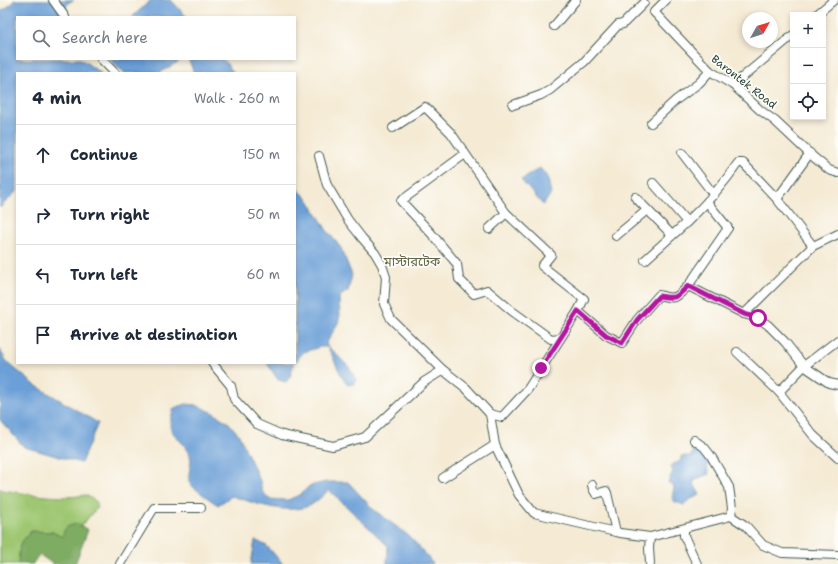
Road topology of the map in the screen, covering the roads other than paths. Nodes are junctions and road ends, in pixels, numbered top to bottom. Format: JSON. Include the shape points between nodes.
{"nodes":[{"id":1,"x":53,"y":0,"type":"edge"},
{"id":2,"x":576,"y":0,"type":"edge"},
{"id":3,"x":666,"y":0,"type":"edge"},
{"id":4,"x":834,"y":0,"type":"edge"},
{"id":5,"x":642,"y":2,"type":"edge"},
{"id":6,"x":654,"y":12,"type":"junction"},
{"id":7,"x":820,"y":12,"type":"edge"},
{"id":8,"x":64,"y":16,"type":"edge"},
{"id":9,"x":554,"y":26,"type":"dead end"},
{"id":10,"x":790,"y":38,"type":"edge"},
{"id":11,"x":102,"y":60,"type":"edge"},
{"id":12,"x":710,"y":71,"type":"junction"},
{"id":13,"x":114,"y":72,"type":"edge"},
{"id":14,"x":733,"y":85,"type":"junction"},
{"id":15,"x":513,"y":105,"type":"dead end"},
{"id":16,"x":651,"y":123,"type":"dead end"},
{"id":17,"x":393,"y":128,"type":"dead end"},
{"id":18,"x":682,"y":153,"type":"dead end"},
{"id":19,"x":810,"y":153,"type":"junction"},
{"id":20,"x":465,"y":154,"type":"junction"},
{"id":21,"x":319,"y":156,"type":"dead end"},
{"id":22,"x":838,"y":173,"type":"edge"},
{"id":23,"x":653,"y":183,"type":"dead end"},
{"id":24,"x":714,"y":195,"type":"junction"},
{"id":25,"x":634,"y":197,"type":"dead end"},
{"id":26,"x":777,"y":199,"type":"junction"},
{"id":27,"x":707,"y":202,"type":"junction"},
{"id":28,"x":646,"y":210,"type":"junction"},
{"id":29,"x":506,"y":213,"type":"junction"},
{"id":30,"x":687,"y":222,"type":"junction"},
{"id":31,"x":489,"y":229,"type":"dead end"},
{"id":32,"x":838,"y":234,"type":"edge"},
{"id":33,"x":672,"y":235,"type":"junction"},
{"id":34,"x":616,"y":236,"type":"dead end"},
{"id":35,"x":813,"y":246,"type":"junction"},
{"id":36,"x":645,"y":260,"type":"dead end"},
{"id":37,"x":688,"y":286,"type":"junction"},
{"id":38,"x":578,"y":311,"type":"junction"},
{"id":39,"x":744,"y":314,"type":"junction"},
{"id":40,"x":560,"y":338,"type":"junction"},
{"id":41,"x":836,"y":344,"type":"edge"},
{"id":42,"x":737,"y":352,"type":"dead end"},
{"id":43,"x":213,"y":364,"type":"edge"},
{"id":44,"x":804,"y":366,"type":"junction"},
{"id":45,"x":443,"y":370,"type":"junction"},
{"id":46,"x":838,"y":385,"type":"edge"},
{"id":47,"x":779,"y":392,"type":"junction"},
{"id":48,"x":490,"y":414,"type":"junction"},
{"id":49,"x":694,"y":440,"type":"dead end"},
{"id":50,"x":495,"y":445,"type":"junction"},
{"id":51,"x":838,"y":458,"type":"edge"},
{"id":52,"x":443,"y":478,"type":"dead end"},
{"id":53,"x":592,"y":485,"type":"dead end"},
{"id":54,"x":201,"y":508,"type":"dead end"},
{"id":55,"x":731,"y":516,"type":"junction"},
{"id":56,"x":684,"y":529,"type":"junction"},
{"id":57,"x":616,"y":532,"type":"junction"},
{"id":58,"x":650,"y":537,"type":"junction"},
{"id":59,"x":838,"y":555,"type":"edge"},
{"id":60,"x":120,"y":564,"type":"edge"},
{"id":61,"x":650,"y":564,"type":"edge"},
{"id":62,"x":697,"y":564,"type":"edge"}],
"edges":[{"from":1,"to":8,"type":"street"},
{"from":2,"to":9,"type":"street"},
{"from":3,"to":6,"type":"street"},
{"from":4,"to":7,"type":"street"},
{"from":5,"to":6,"type":"street","name":"Barontek Road"},
{"from":5,"to":15,"type":"street","via":[[584,62],[550,90]]},
{"from":6,"to":12,"type":"street","name":"Barontek Road"},
{"from":10,"to":14,"type":"street"},
{"from":11,"to":13,"type":"street"},
{"from":12,"to":14,"type":"street","name":"Barontek Road"},
{"from":12,"to":16,"type":"street"},
{"from":14,"to":19,"type":"street","name":"Barontek Road"},
{"from":17,"to":20,"type":"street","via":[[425,107],[451,133]]},
{"from":18,"to":24,"type":"street"},
{"from":19,"to":22,"type":"street","name":"Barontek Road","via":[[829,170]]},
{"from":19,"to":26,"type":"street"},
{"from":20,"to":29,"type":"street"},
{"from":20,"to":40,"type":"street","via":[[401,201],[457,264],[459,279],[474,294],[487,290],[551,339]]},
{"from":21,"to":45,"type":"street","via":[[327,185],[348,220],[382,265],[386,277],[384,304],[391,319]]},
{"from":23,"to":30,"type":"street"},
{"from":24,"to":26,"type":"street","via":[[740,162]]},
{"from":24,"to":27,"type":"street"},
{"from":25,"to":28,"type":"street"},
{"from":26,"to":35,"type":"street"},
{"from":27,"to":30,"type":"street"},
{"from":27,"to":37,"type":"street","via":[[728,228]]},
{"from":28,"to":33,"type":"street"},
{"from":28,"to":34,"type":"street"},
{"from":29,"to":31,"type":"street"},
{"from":29,"to":38,"type":"street","via":[[551,255],[542,266],[584,299]]},
{"from":30,"to":33,"type":"street"},
{"from":32,"to":35,"type":"street"},
{"from":33,"to":36,"type":"street"},
{"from":35,"to":39,"type":"street"},
{"from":37,"to":38,"type":"street","via":[[672,298],[659,296],[637,320],[622,343],[606,335]]},
{"from":37,"to":39,"type":"street"},
{"from":38,"to":40,"type":"street"},
{"from":39,"to":44,"type":"street","via":[[768,324]]},
{"from":40,"to":48,"type":"street","via":[[528,389],[502,416]]},
{"from":41,"to":44,"type":"street"},
{"from":42,"to":47,"type":"street"},
{"from":43,"to":45,"type":"street","via":[[231,386],[234,399],[258,424],[282,435],[333,446],[365,437],[424,382]]},
{"from":44,"to":46,"type":"street","via":[[829,383]]},
{"from":44,"to":47,"type":"street"},
{"from":45,"to":48,"type":"street","via":[[466,388]]},
{"from":47,"to":51,"type":"street","via":[[813,435]]},
{"from":48,"to":50,"type":"street"},
{"from":49,"to":55,"type":"street","via":[[711,456],[729,487]]},
{"from":50,"to":52,"type":"street"},
{"from":50,"to":57,"type":"street","via":[[519,495],[534,513]]},
{"from":53,"to":57,"type":"street","via":[[596,494],[606,491]]},
{"from":54,"to":60,"type":"street","via":[[154,508]]},
{"from":55,"to":56,"type":"street"},
{"from":55,"to":59,"type":"street","via":[[746,526],[762,545],[782,553]]},
{"from":56,"to":58,"type":"street"},
{"from":56,"to":62,"type":"street","via":[[684,536]]},
{"from":57,"to":58,"type":"street"},
{"from":58,"to":61,"type":"street"}]}
